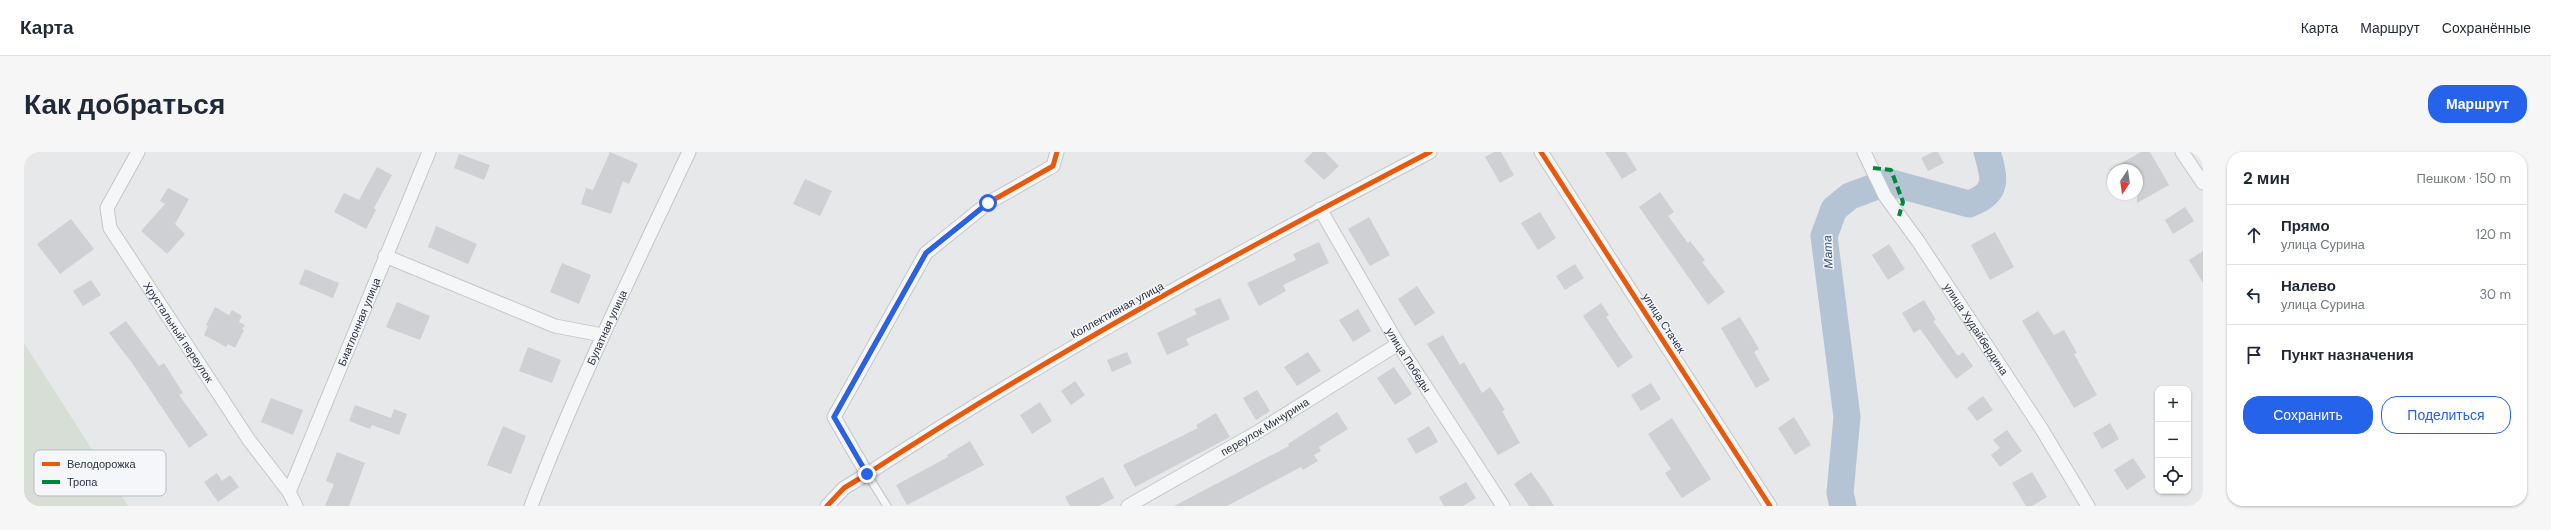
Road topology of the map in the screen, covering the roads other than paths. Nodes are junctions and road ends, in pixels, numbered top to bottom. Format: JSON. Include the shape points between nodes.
{"nodes":[{"id":1,"x":138,"y":152,"type":"edge"},
{"id":2,"x":429,"y":152,"type":"edge"},
{"id":3,"x":689,"y":152,"type":"edge"},
{"id":4,"x":1057,"y":152,"type":"edge"},
{"id":5,"x":1430,"y":152,"type":"edge"},
{"id":6,"x":1541,"y":152,"type":"edge"},
{"id":7,"x":1864,"y":152,"type":"edge"},
{"id":8,"x":2182,"y":152,"type":"edge"},
{"id":9,"x":2203,"y":183,"type":"edge"},
{"id":10,"x":1320,"y":209,"type":"junction"},
{"id":11,"x":385,"y":256,"type":"junction"},
{"id":12,"x":602,"y":335,"type":"junction"},
{"id":13,"x":1398,"y":344,"type":"junction"},
{"id":14,"x":867,"y":474,"type":"junction"},
{"id":15,"x":289,"y":492,"type":"junction"},
{"id":16,"x":296,"y":506,"type":"edge"},
{"id":17,"x":531,"y":506,"type":"edge"},
{"id":18,"x":827,"y":506,"type":"edge"},
{"id":19,"x":887,"y":506,"type":"edge"},
{"id":20,"x":1128,"y":506,"type":"edge"},
{"id":21,"x":1503,"y":506,"type":"edge"},
{"id":22,"x":1770,"y":506,"type":"edge"},
{"id":23,"x":2088,"y":506,"type":"edge"}],
"edges":[{"from":1,"to":15,"type":"street","name":"Хрустальный переулок","via":[[107,208],[110,228],[249,440]]},
{"from":2,"to":11,"type":"street","name":"Биатлонная улица"},
{"from":3,"to":12,"type":"street","name":"Булатная улица"},
{"from":4,"to":14,"type":"street","via":[[1053,166],[988,203],[926,253],[834,417]]},
{"from":5,"to":10,"type":"street","name":"Коллективная улица"},
{"from":6,"to":22,"type":"street","name":"улица Стачек"},
{"from":7,"to":23,"type":"street","name":"улица Худайбердина","via":[[1874,168],[1885,196],[1918,241],[2041,428]]},
{"from":8,"to":9,"type":"street"},
{"from":10,"to":13,"type":"street","name":"улица Победы"},
{"from":10,"to":14,"type":"street","name":"Коллективная улица","via":[[1052,358]]},
{"from":11,"to":12,"type":"street","via":[[555,326]]},
{"from":11,"to":15,"type":"street","name":"Биатлонная улица"},
{"from":12,"to":17,"type":"street","name":"Булатная улица","via":[[559,433]]},
{"from":13,"to":20,"type":"street","name":"переулок Мичурина","via":[[1256,434]]},
{"from":13,"to":21,"type":"street","name":"улица Победы"},
{"from":14,"to":18,"type":"street","name":"Коллективная улица","via":[[844,488]]},
{"from":14,"to":19,"type":"lane"},
{"from":15,"to":16,"type":"street","name":"Хрустальный переулок"}]}
